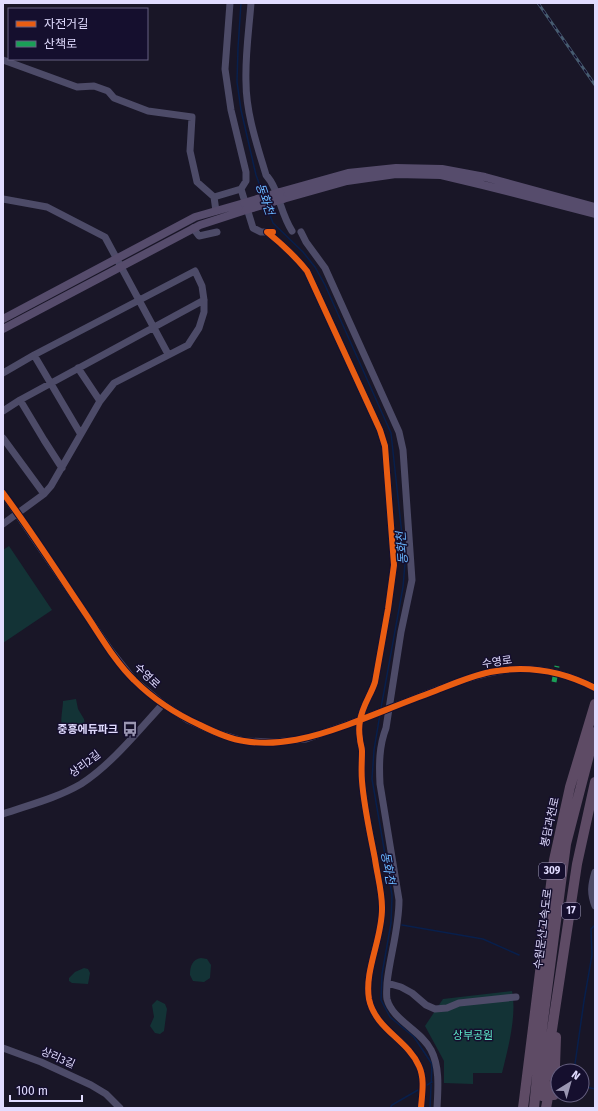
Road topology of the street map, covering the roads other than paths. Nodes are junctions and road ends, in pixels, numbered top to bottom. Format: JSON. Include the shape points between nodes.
{"nodes":[{"id":1,"x":230,"y":3,"type":"edge"},
{"id":2,"x":251,"y":3,"type":"edge"},
{"id":3,"x":3,"y":60,"type":"edge"},
{"id":4,"x":241,"y":189,"type":"junction"},
{"id":5,"x":281,"y":195,"type":"junction"},
{"id":6,"x":214,"y":197,"type":"junction"},
{"id":7,"x":3,"y":199,"type":"edge"},
{"id":8,"x":245,"y":206,"type":"junction"},
{"id":9,"x":595,"y":207,"type":"edge"},
{"id":10,"x":216,"y":211,"type":"junction"},
{"id":11,"x":595,"y":214,"type":"edge"},
{"id":12,"x":193,"y":228,"type":"junction"},
{"id":13,"x":292,"y":231,"type":"dead end"},
{"id":14,"x":217,"y":232,"type":"dead end"},
{"id":15,"x":301,"y":232,"type":"dead end"},
{"id":16,"x":116,"y":258,"type":"junction"},
{"id":17,"x":121,"y":267,"type":"junction"},
{"id":18,"x":204,"y":300,"type":"junction"},
{"id":19,"x":139,"y":301,"type":"junction"},
{"id":20,"x":3,"y":319,"type":"edge"},
{"id":21,"x":154,"y":328,"type":"junction"},
{"id":22,"x":3,"y":329,"type":"edge"},
{"id":23,"x":168,"y":354,"type":"junction"},
{"id":24,"x":34,"y":355,"type":"junction"},
{"id":25,"x":78,"y":368,"type":"junction"},
{"id":26,"x":3,"y":373,"type":"edge"},
{"id":27,"x":51,"y":383,"type":"junction"},
{"id":28,"x":20,"y":400,"type":"junction"},
{"id":29,"x":100,"y":401,"type":"junction"},
{"id":30,"x":3,"y":411,"type":"edge"},
{"id":31,"x":80,"y":434,"type":"junction"},
{"id":32,"x":3,"y":438,"type":"edge"},
{"id":33,"x":62,"y":468,"type":"junction"},
{"id":34,"x":3,"y":493,"type":"edge"},
{"id":35,"x":44,"y":494,"type":"junction"},
{"id":36,"x":18,"y":514,"type":"junction"},
{"id":37,"x":3,"y":524,"type":"edge"},
{"id":38,"x":595,"y":688,"type":"edge"},
{"id":39,"x":163,"y":704,"type":"junction"},
{"id":40,"x":595,"y":704,"type":"edge"},
{"id":41,"x":595,"y":732,"type":"edge"},
{"id":42,"x":595,"y":782,"type":"edge"},
{"id":43,"x":595,"y":804,"type":"edge"},
{"id":44,"x":3,"y":814,"type":"edge"},
{"id":45,"x":595,"y":872,"type":"edge"},
{"id":46,"x":595,"y":906,"type":"edge"},
{"id":47,"x":387,"y":983,"type":"junction"},
{"id":48,"x":516,"y":997,"type":"dead end"},
{"id":49,"x":549,"y":1038,"type":"junction"},
{"id":50,"x":3,"y":1048,"type":"edge"},
{"id":51,"x":120,"y":1108,"type":"edge"},
{"id":52,"x":421,"y":1108,"type":"edge"},
{"id":53,"x":437,"y":1108,"type":"edge"},
{"id":54,"x":523,"y":1108,"type":"edge"},
{"id":55,"x":534,"y":1108,"type":"edge"},
{"id":56,"x":540,"y":1108,"type":"edge"},
{"id":57,"x":546,"y":1108,"type":"edge"},
{"id":58,"x":553,"y":1108,"type":"edge"}],
"edges":[{"from":1,"to":4,"type":"street","via":[[226,69],[231,110],[246,172],[246,181]]},
{"from":2,"to":13,"type":"street","via":[[246,79],[249,110],[266,175],[272,182]]},
{"from":3,"to":6,"type":"street","via":[[77,87],[94,86],[108,91],[114,98],[148,111],[192,117],[190,151],[197,182]]},
{"from":4,"to":6,"type":"street"},
{"from":4,"to":52,"type":"street","via":[[252,228],[270,232],[307,271],[385,446],[393,577],[375,682],[363,706],[360,721],[363,795],[382,906],[368,983],[372,1011],[382,1025],[413,1055],[419,1066],[423,1084]]},
{"from":5,"to":8,"type":"main road","bridge":true},
{"from":5,"to":9,"type":"main road","via":[[348,173],[396,168],[442,169],[485,177]]},
{"from":5,"to":11,"type":"main road","via":[[347,180],[396,174],[441,175]]},
{"from":6,"to":10,"type":"street"},
{"from":7,"to":16,"type":"street","via":[[47,207],[104,237]]},
{"from":8,"to":10,"type":"main road"},
{"from":8,"to":12,"type":"main road"},
{"from":10,"to":16,"type":"main road","via":[[195,217]]},
{"from":12,"to":14,"type":"street","via":[[199,236]]},
{"from":12,"to":17,"type":"main road"},
{"from":15,"to":47,"type":"street","via":[[325,268],[398,432],[403,450],[412,580],[379,766],[399,900],[399,916]]},
{"from":16,"to":17,"type":"street"},
{"from":16,"to":20,"type":"main road"},
{"from":17,"to":19,"type":"street"},
{"from":17,"to":22,"type":"main road"},
{"from":18,"to":19,"type":"street","via":[[202,286],[195,271]]},
{"from":18,"to":21,"type":"street"},
{"from":18,"to":23,"type":"street","via":[[204,312],[199,328],[188,344]]},
{"from":19,"to":21,"type":"street"},
{"from":19,"to":24,"type":"street"},
{"from":21,"to":23,"type":"street"},
{"from":21,"to":25,"type":"street"},
{"from":23,"to":29,"type":"street","via":[[114,383]]},
{"from":24,"to":26,"type":"street"},
{"from":24,"to":27,"type":"street"},
{"from":25,"to":27,"type":"street"},
{"from":25,"to":29,"type":"street"},
{"from":27,"to":28,"type":"street"},
{"from":27,"to":31,"type":"street"},
{"from":28,"to":30,"type":"street"},
{"from":28,"to":33,"type":"street"},
{"from":29,"to":31,"type":"street"},
{"from":31,"to":33,"type":"street"},
{"from":32,"to":35,"type":"street"},
{"from":33,"to":35,"type":"street"},
{"from":34,"to":36,"type":"street","name":"수영로"},
{"from":35,"to":36,"type":"street"},
{"from":36,"to":37,"type":"street"},
{"from":36,"to":39,"type":"street","name":"수영로","via":[[111,651],[134,680]]},
{"from":38,"to":39,"type":"street","name":"수영로","bridge":true,"via":[[558,673],[515,669],[489,672],[306,739],[274,742],[244,741],[217,733],[188,720]]},
{"from":39,"to":44,"type":"street","name":"상리2길","via":[[103,767],[80,784],[60,794]]},
{"from":40,"to":54,"type":"highway","name":"봉담과천로","number":"309","via":[[570,787],[554,860]]},
{"from":41,"to":49,"type":"highway","name":"수원문산고속도로","number":"17","via":[[566,844]]},
{"from":42,"to":49,"type":"highway","name":"수원문산고속도로","number":"17","via":[[578,864]]},
{"from":43,"to":49,"type":"highway","number":"309"},
{"from":45,"to":46,"type":"street","via":[[591,896]]},
{"from":47,"to":48,"type":"street","via":[[401,987],[435,1009],[459,1003]]},
{"from":47,"to":53,"type":"street","via":[[386,998],[391,1009],[426,1041],[432,1050],[437,1068]]},
{"from":49,"to":55,"type":"highway","number":"17"},
{"from":49,"to":56,"type":"highway","number":"17"},
{"from":49,"to":57,"type":"highway","number":"309"},
{"from":49,"to":58,"type":"highway"},
{"from":50,"to":51,"type":"street","name":"상리3길","via":[[91,1085],[106,1094]]}]}
